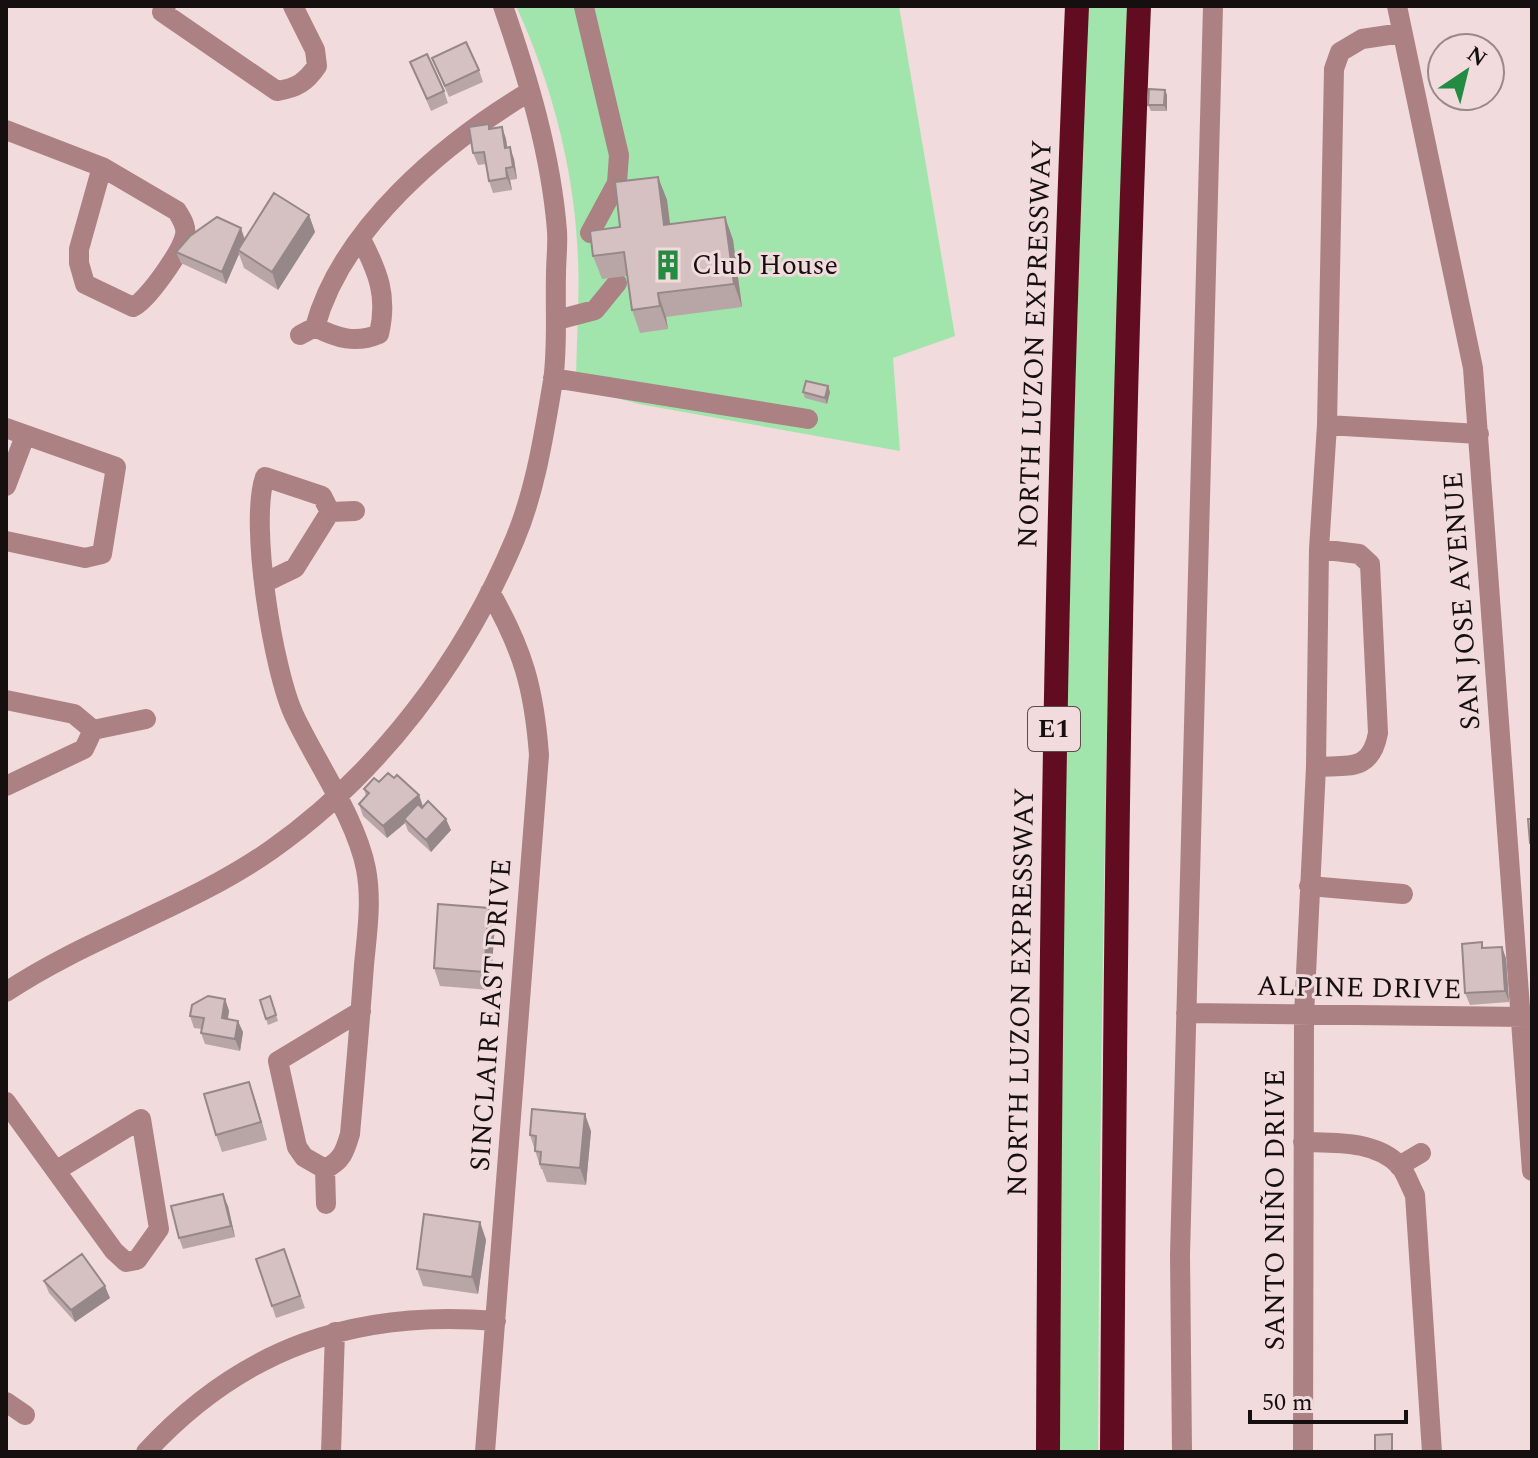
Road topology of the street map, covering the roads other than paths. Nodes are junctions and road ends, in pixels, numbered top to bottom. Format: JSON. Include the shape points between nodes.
{"nodes":[{"id":1,"x":166,"y":6,"type":"edge"},
{"id":2,"x":293,"y":6,"type":"edge"},
{"id":3,"x":503,"y":6,"type":"edge"},
{"id":4,"x":1077,"y":6,"type":"edge"},
{"id":5,"x":1139,"y":6,"type":"edge"},
{"id":6,"x":1213,"y":6,"type":"edge"},
{"id":7,"x":1397,"y":6,"type":"edge"},
{"id":8,"x":584,"y":7,"type":"edge"},
{"id":9,"x":1402,"y":33,"type":"junction"},
{"id":10,"x":529,"y":92,"type":"junction"},
{"id":11,"x":6,"y":130,"type":"edge"},
{"id":12,"x":102,"y":167,"type":"junction"},
{"id":13,"x":590,"y":233,"type":"junction"},
{"id":14,"x":558,"y":234,"type":"junction"},
{"id":15,"x":361,"y":239,"type":"junction"},
{"id":16,"x":612,"y":247,"type":"edge"},
{"id":17,"x":617,"y":283,"type":"dead end"},
{"id":18,"x":557,"y":320,"type":"junction"},
{"id":19,"x":553,"y":378,"type":"junction"},
{"id":20,"x":808,"y":419,"type":"dead end"},
{"id":21,"x":1327,"y":425,"type":"junction"},
{"id":22,"x":16,"y":432,"type":"edge"},
{"id":23,"x":1479,"y":434,"type":"junction"},
{"id":24,"x":6,"y":486,"type":"edge"},
{"id":25,"x":355,"y":511,"type":"dead end"},
{"id":26,"x":330,"y":512,"type":"junction"},
{"id":27,"x":6,"y":541,"type":"edge"},
{"id":28,"x":1319,"y":549,"type":"junction"},
{"id":29,"x":266,"y":582,"type":"junction"},
{"id":30,"x":490,"y":592,"type":"junction"},
{"id":31,"x":6,"y":700,"type":"edge"},
{"id":32,"x":146,"y":719,"type":"dead end"},
{"id":33,"x":93,"y":730,"type":"junction"},
{"id":34,"x":1316,"y":767,"type":"junction"},
{"id":35,"x":6,"y":786,"type":"edge"},
{"id":36,"x":336,"y":798,"type":"junction"},
{"id":37,"x":1309,"y":886,"type":"junction"},
{"id":38,"x":1403,"y":894,"type":"dead end"},
{"id":39,"x":6,"y":992,"type":"edge"},
{"id":40,"x":361,"y":1011,"type":"junction"},
{"id":41,"x":1186,"y":1013,"type":"junction"},
{"id":42,"x":1304,"y":1015,"type":"junction"},
{"id":43,"x":1526,"y":1017,"type":"edge"},
{"id":44,"x":6,"y":1102,"type":"edge"},
{"id":45,"x":1303,"y":1142,"type":"junction"},
{"id":46,"x":1421,"y":1153,"type":"dead end"},
{"id":47,"x":1399,"y":1166,"type":"junction"},
{"id":48,"x":325,"y":1169,"type":"junction"},
{"id":49,"x":57,"y":1170,"type":"junction"},
{"id":50,"x":1532,"y":1171,"type":"edge"},
{"id":51,"x":326,"y":1204,"type":"dead end"},
{"id":52,"x":496,"y":1321,"type":"junction"},
{"id":53,"x":335,"y":1332,"type":"junction"},
{"id":54,"x":6,"y":1402,"type":"edge"},
{"id":55,"x":25,"y":1415,"type":"dead end"},
{"id":56,"x":146,"y":1452,"type":"edge"},
{"id":57,"x":331,"y":1452,"type":"edge"},
{"id":58,"x":485,"y":1452,"type":"edge"},
{"id":59,"x":1048,"y":1452,"type":"edge"},
{"id":60,"x":1112,"y":1452,"type":"edge"},
{"id":61,"x":1182,"y":1452,"type":"edge"},
{"id":62,"x":1303,"y":1452,"type":"edge"},
{"id":63,"x":1432,"y":1452,"type":"edge"}],
"edges":[{"from":1,"to":2,"type":"street","via":[[162,12],[277,91],[293,89],[317,66],[315,50]]},
{"from":3,"to":10,"type":"street"},
{"from":4,"to":59,"type":"highway","name":"NORTH LUZON EXPRESSWAY","number":"E1","via":[[1063,336],[1050,921]]},
{"from":5,"to":60,"type":"highway","number":"E1","via":[[1126,351]]},
{"from":6,"to":41,"type":"street"},
{"from":7,"to":9,"type":"street","name":"SAN JOSE AVENUE"},
{"from":8,"to":13,"type":"street","via":[[619,155],[617,183]]},
{"from":9,"to":21,"type":"street","name":"SANTO NIÑO DRIVE","via":[[1362,39],[1340,52],[1334,69]]},
{"from":9,"to":23,"type":"street","name":"SAN JOSE AVENUE","via":[[1473,368]]},
{"from":10,"to":14,"type":"street","via":[[551,176]]},
{"from":10,"to":15,"type":"street","via":[[478,122],[424,169]]},
{"from":11,"to":12,"type":"street"},
{"from":12,"to":12,"type":"street","via":[[177,211],[184,221],[185,235],[178,247],[149,295],[133,307],[85,284],[79,263]]},
{"from":13,"to":14,"type":"street"},
{"from":13,"to":16,"type":"street"},
{"from":14,"to":18,"type":"street"},
{"from":15,"to":15,"type":"street","via":[[381,280],[385,339],[308,331],[330,283]]},
{"from":17,"to":18,"type":"street","via":[[595,310]]},
{"from":18,"to":19,"type":"street"},
{"from":19,"to":20,"type":"street"},
{"from":19,"to":30,"type":"street","via":[[530,492]]},
{"from":21,"to":23,"type":"street"},
{"from":21,"to":28,"type":"street","name":"SANTO NIÑO DRIVE"},
{"from":22,"to":24,"type":"street"},
{"from":22,"to":27,"type":"street","via":[[116,467],[102,554],[85,558]]},
{"from":23,"to":43,"type":"street","name":"SAN JOSE AVENUE"},
{"from":25,"to":26,"type":"street"},
{"from":26,"to":29,"type":"street","via":[[295,568]]},
{"from":26,"to":29,"type":"street","via":[[322,496],[265,477],[258,541]]},
{"from":28,"to":34,"type":"street","name":"SANTO NIÑO DRIVE"},
{"from":28,"to":34,"type":"street","via":[[1359,554],[1370,564],[1378,733],[1367,760]]},
{"from":29,"to":36,"type":"street","via":[[292,711]]},
{"from":30,"to":36,"type":"street","via":[[425,699]]},
{"from":30,"to":52,"type":"street","name":"SINCLAIR EAST DRIVE","via":[[516,637],[536,709],[539,755]]},
{"from":31,"to":33,"type":"street","via":[[74,714]]},
{"from":32,"to":33,"type":"street"},
{"from":33,"to":35,"type":"street","via":[[84,749]]},
{"from":34,"to":37,"type":"street","name":"SANTO NIÑO DRIVE"},
{"from":36,"to":39,"type":"street","via":[[226,879]]},
{"from":36,"to":40,"type":"street","via":[[365,863],[370,891]]},
{"from":37,"to":38,"type":"street"},
{"from":37,"to":42,"type":"street","name":"SANTO NIÑO DRIVE"},
{"from":40,"to":48,"type":"street","via":[[350,1134],[337,1164]]},
{"from":40,"to":48,"type":"street","via":[[278,1061],[297,1147]]},
{"from":41,"to":42,"type":"street","name":"ALPINE DRIVE"},
{"from":41,"to":61,"type":"street"},
{"from":42,"to":43,"type":"street","name":"ALPINE DRIVE"},
{"from":42,"to":45,"type":"street","name":"SANTO NIÑO DRIVE"},
{"from":43,"to":50,"type":"street","name":"SAN JOSE AVENUE"},
{"from":44,"to":49,"type":"street"},
{"from":45,"to":47,"type":"street","via":[[1356,1143]]},
{"from":45,"to":62,"type":"street","name":"SANTO NIÑO DRIVE"},
{"from":46,"to":47,"type":"street"},
{"from":47,"to":63,"type":"street","via":[[1415,1195]]},
{"from":48,"to":51,"type":"street"},
{"from":49,"to":49,"type":"street","via":[[141,1119],[159,1229],[137,1260],[120,1258]]},
{"from":52,"to":53,"type":"street","via":[[434,1318]]},
{"from":52,"to":58,"type":"street","name":"SINCLAIR EAST DRIVE"},
{"from":53,"to":56,"type":"street","via":[[223,1382],[176,1419]]},
{"from":53,"to":57,"type":"street"},
{"from":54,"to":55,"type":"street"}]}
